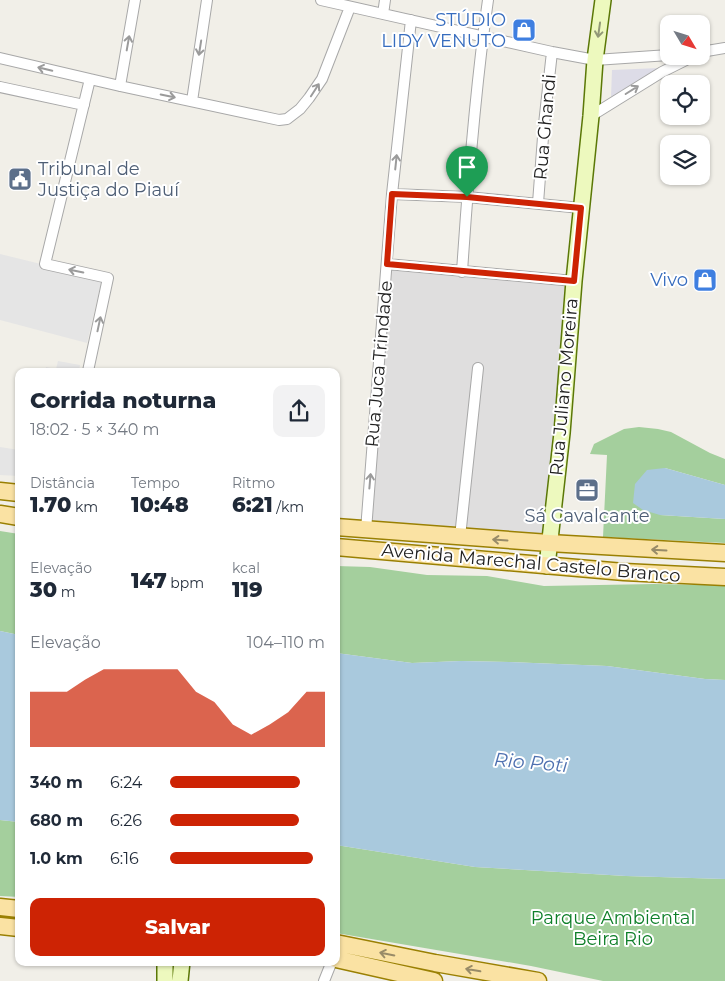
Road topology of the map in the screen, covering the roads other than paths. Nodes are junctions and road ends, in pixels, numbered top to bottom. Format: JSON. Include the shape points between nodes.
{"nodes":[{"id":1,"x":135,"y":0,"type":"edge"},
{"id":2,"x":207,"y":0,"type":"edge"},
{"id":3,"x":321,"y":0,"type":"edge"},
{"id":4,"x":385,"y":0,"type":"edge"},
{"id":5,"x":488,"y":0,"type":"edge"},
{"id":6,"x":603,"y":0,"type":"edge"},
{"id":7,"x":350,"y":6,"type":"junction"},
{"id":8,"x":383,"y":14,"type":"junction"},
{"id":9,"x":411,"y":20,"type":"junction"},
{"id":10,"x":483,"y":36,"type":"junction"},
{"id":11,"x":725,"y":48,"type":"edge"},
{"id":12,"x":710,"y":51,"type":"edge"},
{"id":13,"x":552,"y":52,"type":"junction"},
{"id":14,"x":660,"y":55,"type":"edge"},
{"id":15,"x":0,"y":58,"type":"edge"},
{"id":16,"x":595,"y":60,"type":"junction"},
{"id":17,"x":668,"y":65,"type":"edge"},
{"id":18,"x":676,"y":65,"type":"edge"},
{"id":19,"x":662,"y":72,"type":"junction"},
{"id":20,"x":90,"y":79,"type":"junction"},
{"id":21,"x":120,"y":86,"type":"junction"},
{"id":22,"x":0,"y":87,"type":"edge"},
{"id":23,"x":192,"y":102,"type":"junction"},
{"id":24,"x":84,"y":105,"type":"junction"},
{"id":25,"x":591,"y":116,"type":"junction"},
{"id":26,"x":392,"y":194,"type":"junction"},
{"id":27,"x":467,"y":197,"type":"junction"},
{"id":28,"x":538,"y":203,"type":"junction"},
{"id":29,"x":581,"y":208,"type":"junction"},
{"id":30,"x":387,"y":264,"type":"junction"},
{"id":31,"x":462,"y":272,"type":"junction"},
{"id":32,"x":574,"y":281,"type":"junction"},
{"id":33,"x":89,"y":368,"type":"edge"},
{"id":34,"x":478,"y":368,"type":"dead end"},
{"id":35,"x":0,"y":491,"type":"edge"},
{"id":36,"x":15,"y":493,"type":"edge"},
{"id":37,"x":0,"y":514,"type":"edge"},
{"id":38,"x":15,"y":516,"type":"edge"},
{"id":39,"x":340,"y":527,"type":"edge"},
{"id":40,"x":366,"y":530,"type":"junction"},
{"id":41,"x":460,"y":537,"type":"junction"},
{"id":42,"x":549,"y":543,"type":"junction"},
{"id":43,"x":340,"y":547,"type":"edge"},
{"id":44,"x":690,"y":552,"type":"junction"},
{"id":45,"x":725,"y":553,"type":"edge"},
{"id":46,"x":547,"y":566,"type":"junction"},
{"id":47,"x":688,"y":576,"type":"junction"},
{"id":48,"x":725,"y":577,"type":"edge"},
{"id":49,"x":0,"y":907,"type":"edge"},
{"id":50,"x":15,"y":909,"type":"edge"},
{"id":51,"x":0,"y":926,"type":"edge"},
{"id":52,"x":15,"y":928,"type":"edge"},
{"id":53,"x":340,"y":944,"type":"edge"},
{"id":54,"x":340,"y":960,"type":"edge"},
{"id":55,"x":165,"y":966,"type":"edge"},
{"id":56,"x":182,"y":966,"type":"edge"},
{"id":57,"x":330,"y":966,"type":"edge"},
{"id":58,"x":165,"y":981,"type":"edge"},
{"id":59,"x":180,"y":981,"type":"edge"},
{"id":60,"x":324,"y":981,"type":"edge"},
{"id":61,"x":434,"y":981,"type":"edge"},
{"id":62,"x":538,"y":981,"type":"edge"}],
"edges":[{"from":21,"to":1,"type":"street","one_way":true},
{"from":2,"to":23,"type":"street","one_way":true},
{"from":3,"to":7,"type":"street"},
{"from":4,"to":8,"type":"street"},
{"from":5,"to":10,"type":"street"},
{"from":6,"to":16,"type":"street","name":"Rua Juliano Moreira","one_way":true},
{"from":7,"to":8,"type":"street"},
{"from":23,"to":7,"type":"street","one_way":true,"via":[[278,120],[287,119],[300,109],[322,79]]},
{"from":8,"to":9,"type":"street"},
{"from":9,"to":10,"type":"street"},
{"from":26,"to":9,"type":"street","name":"Rua Juca Trindade","one_way":true},
{"from":10,"to":13,"type":"street"},
{"from":10,"to":27,"type":"street"},
{"from":11,"to":12,"type":"street"},
{"from":13,"to":16,"type":"street"},
{"from":13,"to":28,"type":"street","name":"Rua Ghandi"},
{"from":14,"to":16,"type":"street"},
{"from":20,"to":15,"type":"street","one_way":true},
{"from":16,"to":25,"type":"street","name":"Rua Juliano Moreira"},
{"from":17,"to":19,"type":"street"},
{"from":18,"to":19,"type":"street"},
{"from":25,"to":19,"type":"street","one_way":true},
{"from":20,"to":21,"type":"street"},
{"from":20,"to":24,"type":"street"},
{"from":21,"to":23,"type":"street","one_way":true},
{"from":22,"to":24,"type":"street"},
{"from":33,"to":24,"type":"street","one_way":true,"via":[[108,277],[45,264]]},
{"from":25,"to":29,"type":"street","name":"Rua Juliano Moreira"},
{"from":26,"to":27,"type":"street"},
{"from":26,"to":30,"type":"street","name":"Rua Juca Trindade"},
{"from":27,"to":28,"type":"street"},
{"from":27,"to":31,"type":"street"},
{"from":28,"to":29,"type":"street"},
{"from":29,"to":32,"type":"street","name":"Rua Juliano Moreira"},
{"from":30,"to":31,"type":"street"},
{"from":40,"to":30,"type":"street","name":"Rua Juca Trindade","one_way":true},
{"from":31,"to":32,"type":"street"},
{"from":32,"to":42,"type":"street","name":"Rua Juliano Moreira"},
{"from":34,"to":41,"type":"street"},
{"from":35,"to":36,"type":"main road"},
{"from":37,"to":38,"type":"main road"},
{"from":39,"to":40,"type":"main road","name":"Avenida Marechal Castelo Branco"},
{"from":40,"to":41,"type":"main road","name":"Avenida Marechal Castelo Branco"},
{"from":42,"to":41,"type":"main road","name":"Avenida Marechal Castelo Branco","one_way":true},
{"from":44,"to":42,"type":"main road","name":"Avenida Marechal Castelo Branco","one_way":true},
{"from":42,"to":46,"type":"street","name":"Rua Juliano Moreira"},
{"from":43,"to":46,"type":"main road","name":"Avenida Marechal Castelo Branco"},
{"from":44,"to":45,"type":"main road","name":"Avenida Marechal Castelo Branco"},
{"from":44,"to":47,"type":"main road"},
{"from":46,"to":47,"type":"main road","name":"Avenida Marechal Castelo Branco"},
{"from":47,"to":48,"type":"main road","name":"Avenida Marechal Castelo Branco"},
{"from":49,"to":50,"type":"main road"},
{"from":51,"to":52,"type":"main road"},
{"from":62,"to":53,"type":"main road","one_way":true},
{"from":54,"to":61,"type":"main road"},
{"from":55,"to":58,"type":"street"},
{"from":56,"to":59,"type":"street"},
{"from":57,"to":60,"type":"street"}]}
